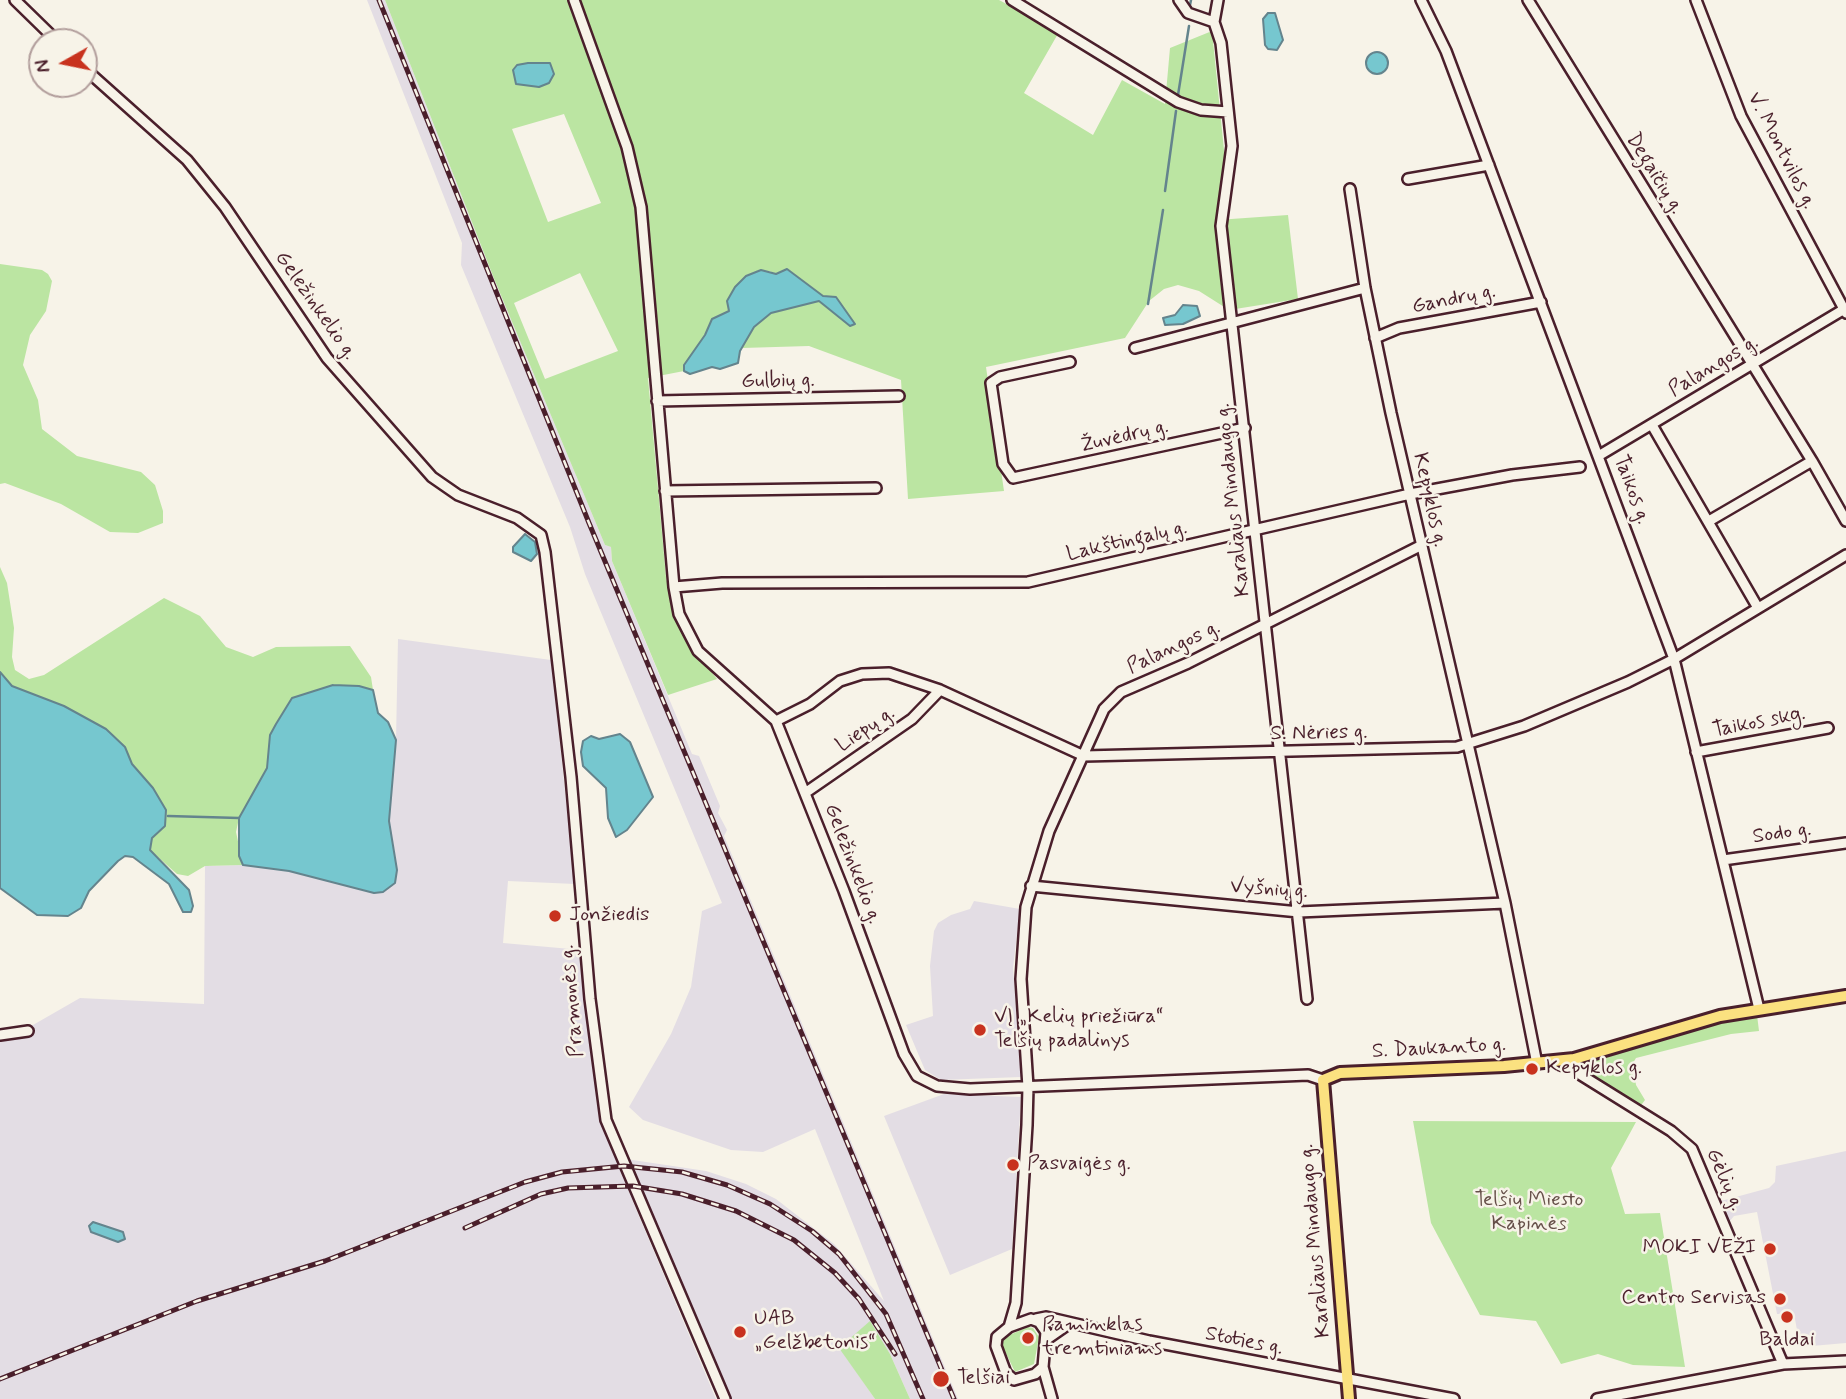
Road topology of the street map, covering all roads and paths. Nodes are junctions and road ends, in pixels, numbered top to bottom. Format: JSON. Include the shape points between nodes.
{"nodes":[{"id":1,"x":15,"y":0,"type":"edge"},
{"id":2,"x":574,"y":0,"type":"edge"},
{"id":3,"x":1012,"y":0,"type":"edge"},
{"id":4,"x":1179,"y":0,"type":"edge"},
{"id":5,"x":1218,"y":0,"type":"edge"},
{"id":6,"x":1421,"y":0,"type":"edge"},
{"id":7,"x":1528,"y":0,"type":"edge"},
{"id":8,"x":1696,"y":0,"type":"edge"},
{"id":9,"x":1213,"y":22,"type":"junction"},
{"id":10,"x":44,"y":28,"type":"edge"},
{"id":11,"x":98,"y":81,"type":"edge"},
{"id":12,"x":1228,"y":112,"type":"junction"},
{"id":13,"x":1489,"y":165,"type":"junction"},
{"id":14,"x":1408,"y":179,"type":"dead end"},
{"id":15,"x":1350,"y":190,"type":"dead end"},
{"id":16,"x":1364,"y":288,"type":"junction"},
{"id":17,"x":1541,"y":302,"type":"junction"},
{"id":18,"x":1845,"y":310,"type":"edge"},
{"id":19,"x":1235,"y":324,"type":"junction"},
{"id":20,"x":1375,"y":338,"type":"junction"},
{"id":21,"x":1135,"y":348,"type":"dead end"},
{"id":22,"x":1070,"y":362,"type":"dead end"},
{"id":23,"x":1754,"y":364,"type":"junction"},
{"id":24,"x":899,"y":396,"type":"dead end"},
{"id":25,"x":657,"y":401,"type":"junction"},
{"id":26,"x":1652,"y":425,"type":"junction"},
{"id":27,"x":1245,"y":428,"type":"junction"},
{"id":28,"x":1600,"y":455,"type":"junction"},
{"id":29,"x":1812,"y":461,"type":"junction"},
{"id":30,"x":1580,"y":467,"type":"dead end"},
{"id":31,"x":876,"y":488,"type":"dead end"},
{"id":32,"x":665,"y":491,"type":"junction"},
{"id":33,"x":1410,"y":494,"type":"junction"},
{"id":34,"x":1709,"y":521,"type":"junction"},
{"id":35,"x":1846,"y":521,"type":"edge"},
{"id":36,"x":1257,"y":531,"type":"junction"},
{"id":37,"x":541,"y":535,"type":"joint"},
{"id":38,"x":1422,"y":545,"type":"junction"},
{"id":39,"x":1846,"y":555,"type":"edge"},
{"id":40,"x":674,"y":587,"type":"junction"},
{"id":41,"x":1758,"y":608,"type":"junction"},
{"id":42,"x":1267,"y":621,"type":"junction"},
{"id":43,"x":1674,"y":659,"type":"junction"},
{"id":44,"x":940,"y":690,"type":"junction"},
{"id":45,"x":776,"y":721,"type":"junction"},
{"id":46,"x":1828,"y":728,"type":"dead end"},
{"id":47,"x":1467,"y":744,"type":"junction"},
{"id":48,"x":1282,"y":752,"type":"junction"},
{"id":49,"x":1696,"y":752,"type":"junction"},
{"id":50,"x":1084,"y":756,"type":"junction"},
{"id":51,"x":805,"y":793,"type":"junction"},
{"id":52,"x":1846,"y":843,"type":"edge"},
{"id":53,"x":1723,"y":860,"type":"junction"},
{"id":54,"x":1031,"y":886,"type":"junction"},
{"id":55,"x":1504,"y":903,"type":"junction"},
{"id":56,"x":1299,"y":912,"type":"junction"},
{"id":57,"x":1846,"y":996,"type":"edge"},
{"id":58,"x":1307,"y":999,"type":"dead end"},
{"id":59,"x":1759,"y":1009,"type":"junction"},
{"id":60,"x":28,"y":1031,"type":"dead end"},
{"id":61,"x":0,"y":1035,"type":"edge"},
{"id":62,"x":1574,"y":1059,"type":"junction"},
{"id":63,"x":1537,"y":1064,"type":"junction"},
{"id":64,"x":1323,"y":1080,"type":"junction"},
{"id":65,"x":1028,"y":1087,"type":"junction"},
{"id":66,"x":1016,"y":1303,"type":"junction"},
{"id":67,"x":1034,"y":1319,"type":"junction"},
{"id":68,"x":1070,"y":1324,"type":"junction"},
{"id":69,"x":1009,"y":1327,"type":"junction"},
{"id":70,"x":1047,"y":1339,"type":"junction"},
{"id":71,"x":1846,"y":1361,"type":"edge"},
{"id":72,"x":1783,"y":1364,"type":"junction"},
{"id":73,"x":1043,"y":1367,"type":"junction"},
{"id":74,"x":1024,"y":1378,"type":"junction"},
{"id":75,"x":1346,"y":1379,"type":"junction"},
{"id":76,"x":1047,"y":1389,"type":"junction"},
{"id":77,"x":725,"y":1399,"type":"edge"},
{"id":78,"x":1052,"y":1399,"type":"edge"},
{"id":79,"x":1349,"y":1399,"type":"edge"},
{"id":80,"x":1454,"y":1399,"type":"edge"},
{"id":81,"x":1597,"y":1399,"type":"edge"}],
"edges":[{"from":1,"to":10,"type":"street"},
{"from":2,"to":25,"type":"street","name":"Geležinkelio g.","via":[[627,148],[641,207]]},
{"from":3,"to":12,"type":"street","via":[[1178,102]]},
{"from":4,"to":9,"type":"street","via":[[1188,13]]},
{"from":5,"to":9,"type":"street","name":"Karaliaus Mindaugo g."},
{"from":6,"to":13,"type":"street","name":"Taikos g.","via":[[1446,51]]},
{"from":7,"to":23,"type":"street","name":"Degaičių g."},
{"from":8,"to":18,"type":"street","name":"V. Montvilos g.","via":[[1741,116]]},
{"from":9,"to":12,"type":"street","name":"Karaliaus Mindaugo g.","via":[[1221,43]]},
{"from":11,"to":37,"type":"street","name":"Geležinkelio g.","via":[[187,160],[225,207],[327,358],[432,477],[458,495],[517,518]]},
{"from":12,"to":19,"type":"street","name":"Karaliaus Mindaugo g.","via":[[1233,146],[1222,226]]},
{"from":13,"to":14,"type":"street"},
{"from":13,"to":17,"type":"street","name":"Taikos g."},
{"from":15,"to":16,"type":"street","name":"Kepyklos g."},
{"from":16,"to":19,"type":"street"},
{"from":16,"to":20,"type":"street","name":"Kepyklos g."},
{"from":17,"to":20,"type":"street","name":"Gandrų g.","via":[[1399,328]]},
{"from":17,"to":28,"type":"street","name":"Taikos g."},
{"from":18,"to":23,"type":"street","name":"Palangos g."},
{"from":19,"to":21,"type":"street"},
{"from":19,"to":27,"type":"street","name":"Karaliaus Mindaugo g."},
{"from":20,"to":33,"type":"street","name":"Kepyklos g."},
{"from":22,"to":27,"type":"street","name":"Žuvėdrų g.","via":[[991,383],[1003,464],[1013,478]]},
{"from":23,"to":26,"type":"street","name":"Palangos g."},
{"from":23,"to":29,"type":"street","name":"Degaičių g."},
{"from":24,"to":25,"type":"street","name":"Gulbių g."},
{"from":25,"to":32,"type":"street","name":"Geležinkelio g."},
{"from":26,"to":28,"type":"street","name":"Palangos g."},
{"from":26,"to":34,"type":"street"},
{"from":27,"to":36,"type":"street","name":"Karaliaus Mindaugo g."},
{"from":28,"to":43,"type":"street","name":"Taikos g."},
{"from":29,"to":34,"type":"street"},
{"from":29,"to":35,"type":"street","name":"Degaičių g."},
{"from":30,"to":33,"type":"street","name":"Lakštingalų g.","via":[[1512,474]]},
{"from":31,"to":32,"type":"street"},
{"from":32,"to":40,"type":"street","name":"Geležinkelio g."},
{"from":33,"to":36,"type":"street","name":"Lakštingalų g."},
{"from":33,"to":38,"type":"street","name":"Kepyklos g."},
{"from":34,"to":41,"type":"street"},
{"from":36,"to":40,"type":"street","name":"Lakštingalų g.","via":[[1028,582]]},
{"from":36,"to":42,"type":"street","name":"Karaliaus Mindaugo g."},
{"from":37,"to":77,"type":"street","name":"Pramonės g.","via":[[606,1120]]},
{"from":38,"to":42,"type":"street","name":"Palangos g."},
{"from":38,"to":47,"type":"street","name":"Kepyklos g."},
{"from":39,"to":41,"type":"street","name":"S. Nėries g."},
{"from":40,"to":45,"type":"street","name":"Geležinkelio g.","via":[[679,614],[698,651]]},
{"from":41,"to":43,"type":"street","name":"S. Nėries g."},
{"from":42,"to":48,"type":"street","name":"Karaliaus Mindaugo g."},
{"from":42,"to":50,"type":"street","name":"Palangos g.","via":[[1116,695],[1104,709]]},
{"from":43,"to":47,"type":"street","name":"S. Nėries g.","via":[[1524,726]]},
{"from":43,"to":49,"type":"street","name":"Taikos g."},
{"from":44,"to":45,"type":"street","name":"S. Nėries g.","via":[[889,673],[862,674],[840,681],[810,704]]},
{"from":44,"to":50,"type":"street","name":"S. Nėries g."},
{"from":44,"to":51,"type":"street","name":"Liepų g.","via":[[912,719]]},
{"from":45,"to":51,"type":"street","name":"Geležinkelio g."},
{"from":46,"to":49,"type":"street","name":"Taikos skg."},
{"from":47,"to":48,"type":"street","name":"S. Nėries g."},
{"from":47,"to":55,"type":"street","name":"Kepyklos g."},
{"from":48,"to":50,"type":"street","name":"S. Nėries g."},
{"from":48,"to":56,"type":"street","name":"Karaliaus Mindaugo g."},
{"from":49,"to":53,"type":"street","name":"Taikos g."},
{"from":50,"to":54,"type":"street","via":[[1049,831]]},
{"from":51,"to":65,"type":"street","name":"Geležinkelio g.","via":[[904,1054],[917,1076],[947,1087]]},
{"from":52,"to":53,"type":"street","name":"Sodo g."},
{"from":53,"to":59,"type":"street","name":"Taikos g."},
{"from":54,"to":56,"type":"street","name":"Vyšnių g."},
{"from":54,"to":65,"type":"street","via":[[1021,954]]},
{"from":55,"to":56,"type":"street","name":"Vyšnių g."},
{"from":55,"to":63,"type":"street","name":"Kepyklos g."},
{"from":56,"to":58,"type":"street","name":"Karaliaus Mindaugo g."},
{"from":57,"to":59,"type":"main road","name":"S. Daukanto g."},
{"from":59,"to":62,"type":"main road","name":"S. Daukanto g."},
{"from":60,"to":61,"type":"street"},
{"from":62,"to":63,"type":"main road","name":"S. Daukanto g."},
{"from":62,"to":72,"type":"street","name":"Gėlių g.","via":[[1581,1075],[1692,1149]]},
{"from":63,"to":64,"type":"main road","name":"S. Daukanto g.","via":[[1340,1073]]},
{"from":64,"to":65,"type":"street","name":"S. Daukanto g.","via":[[1296,1075]]},
{"from":64,"to":75,"type":"main road","name":"Karaliaus Mindaugo g."},
{"from":65,"to":66,"type":"street"},
{"from":66,"to":67,"type":"street"},
{"from":66,"to":69,"type":"street"},
{"from":67,"to":68,"type":"street","name":"Stoties g.","via":[[1046,1317]]},
{"from":67,"to":69,"type":"street"},
{"from":67,"to":70,"type":"street"},
{"from":68,"to":70,"type":"street"},
{"from":68,"to":75,"type":"street","name":"Stoties g."},
{"from":69,"to":74,"type":"street","via":[[1000,1332],[996,1346],[1010,1378]]},
{"from":70,"to":73,"type":"street"},
{"from":71,"to":72,"type":"street"},
{"from":72,"to":81,"type":"street"},
{"from":73,"to":74,"type":"street"},
{"from":73,"to":76,"type":"street"},
{"from":74,"to":76,"type":"street"},
{"from":75,"to":79,"type":"main road","name":"Karaliaus Mindaugo g."},
{"from":75,"to":80,"type":"street","name":"Stoties g."},
{"from":76,"to":78,"type":"street"}]}
